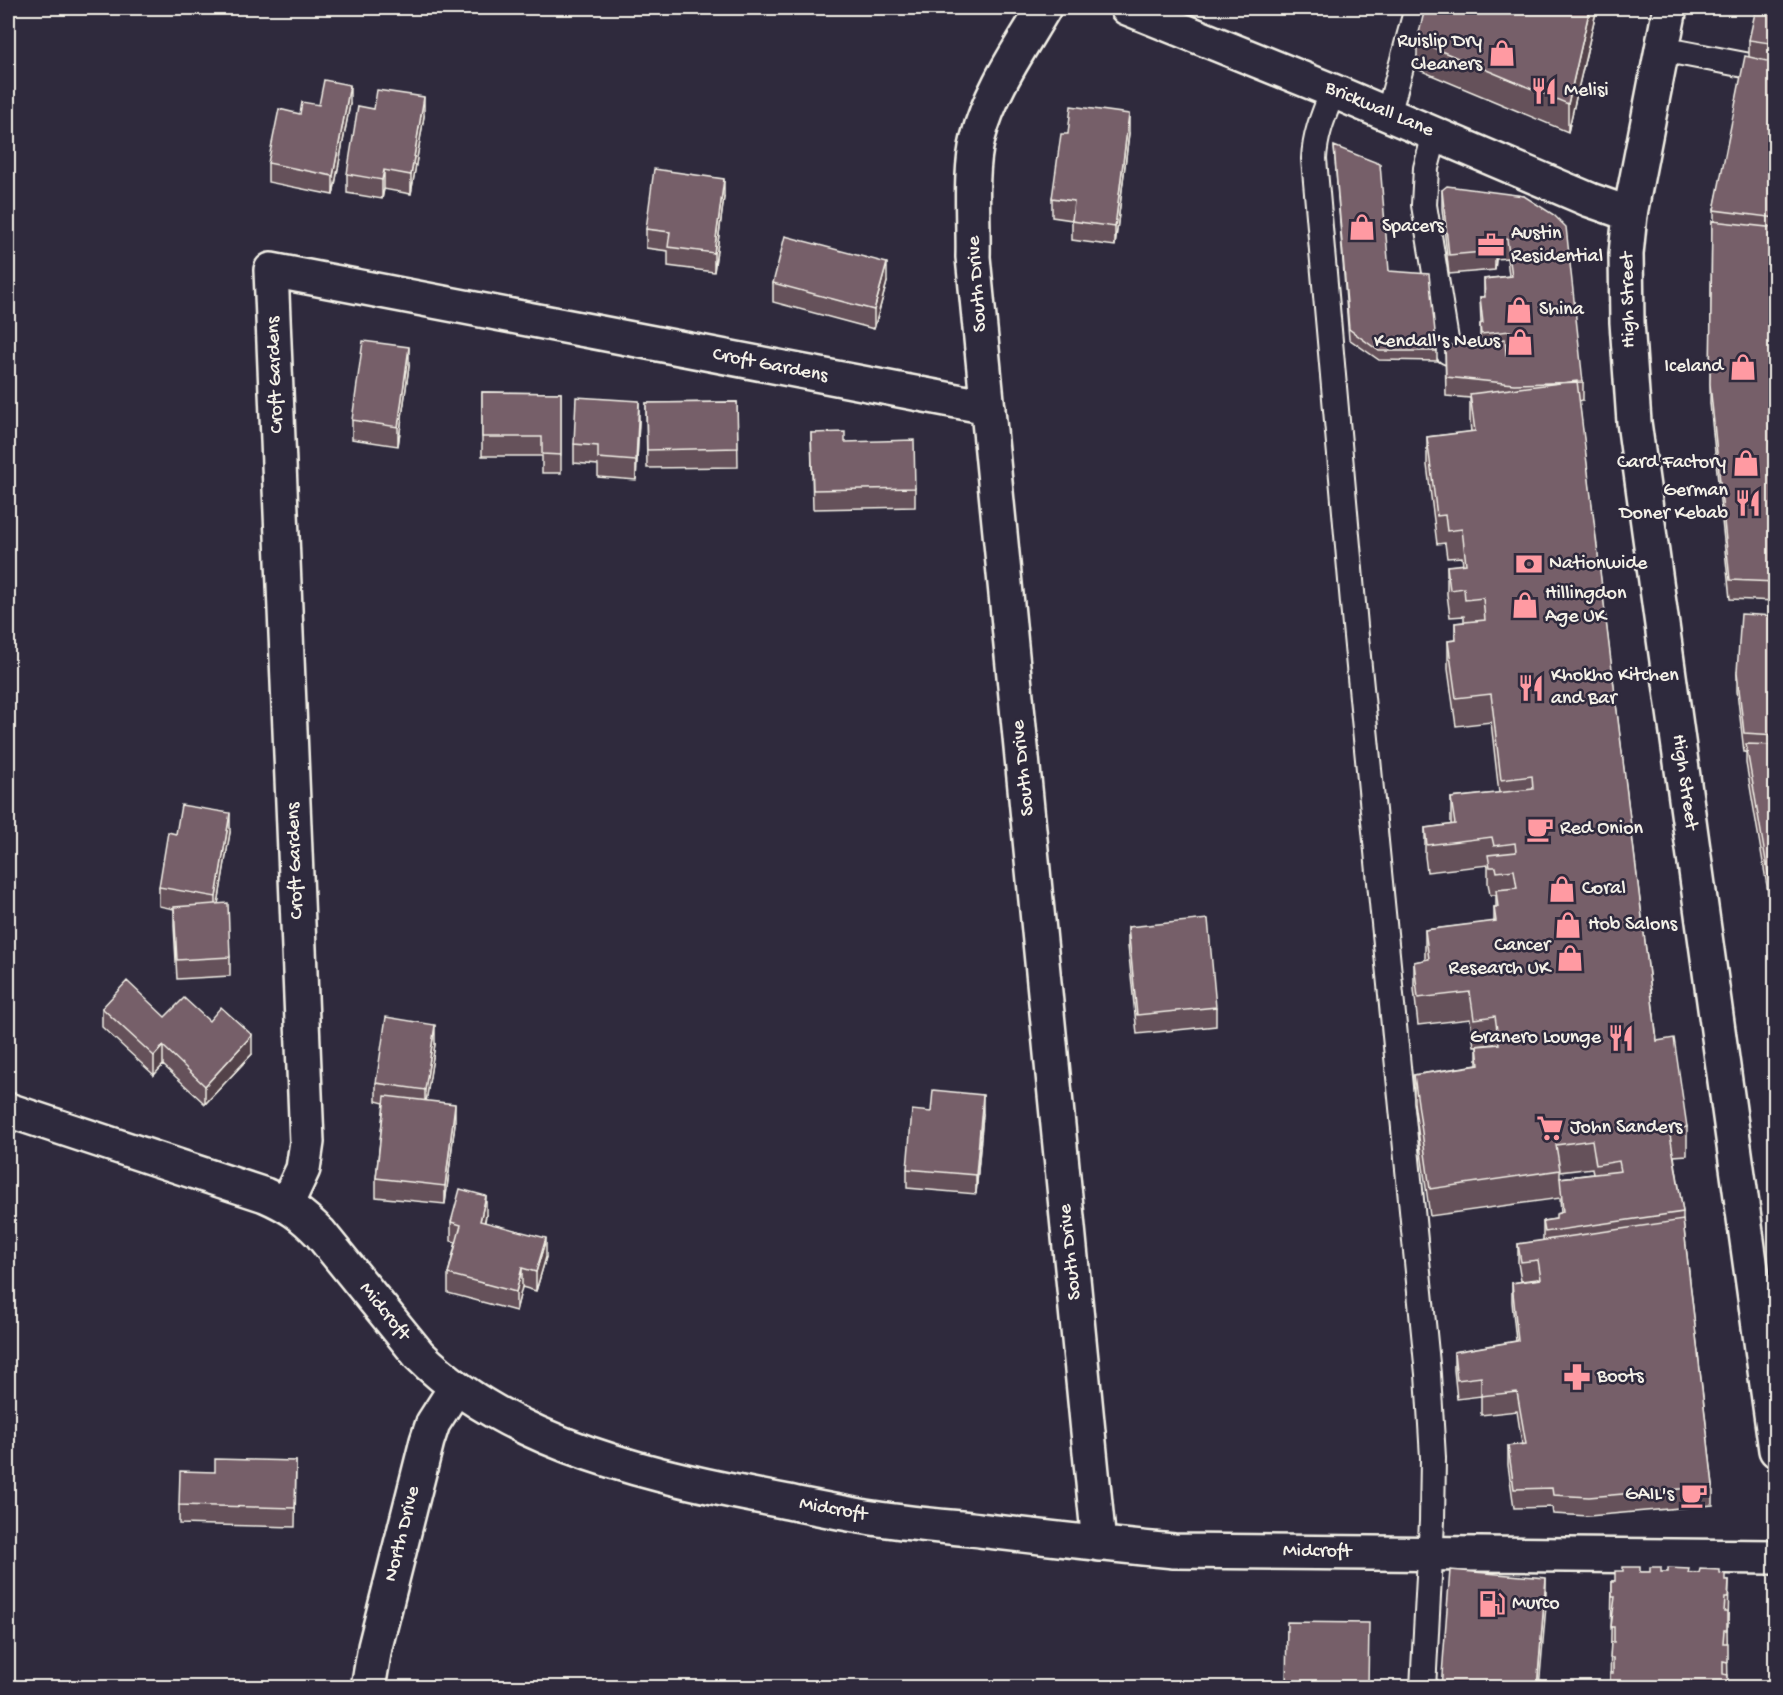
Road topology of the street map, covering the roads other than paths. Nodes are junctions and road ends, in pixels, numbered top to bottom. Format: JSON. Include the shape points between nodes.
{"nodes":[{"id":1,"x":1044,"y":8,"type":"edge"},
{"id":2,"x":1127,"y":8,"type":"edge"},
{"id":3,"x":1417,"y":8,"type":"edge"},
{"id":4,"x":1670,"y":8,"type":"edge"},
{"id":5,"x":1662,"y":49,"type":"junction"},
{"id":6,"x":1776,"y":71,"type":"edge"},
{"id":7,"x":1333,"y":91,"type":"junction"},
{"id":8,"x":1388,"y":114,"type":"junction"},
{"id":9,"x":1435,"y":134,"type":"junction"},
{"id":10,"x":1630,"y":214,"type":"junction"},
{"id":11,"x":1448,"y":352,"type":"edge"},
{"id":12,"x":988,"y":407,"type":"junction"},
{"id":13,"x":8,"y":1110,"type":"edge"},
{"id":14,"x":286,"y":1205,"type":"junction"},
{"id":15,"x":456,"y":1387,"type":"junction"},
{"id":16,"x":1776,"y":1450,"type":"edge"},
{"id":17,"x":1099,"y":1544,"type":"junction"},
{"id":18,"x":1430,"y":1553,"type":"junction"},
{"id":19,"x":1776,"y":1557,"type":"edge"},
{"id":20,"x":368,"y":1688,"type":"edge"},
{"id":21,"x":1423,"y":1688,"type":"edge"}],
"edges":[{"from":1,"to":12,"type":"street","name":"South Drive","via":[[986,112],[974,164],[974,257]]},
{"from":2,"to":7,"type":"street","name":"Brickwall Lane"},
{"from":3,"to":8,"type":"lane"},
{"from":4,"to":5,"type":"street","name":"High Street"},
{"from":5,"to":6,"type":"lane"},
{"from":5,"to":10,"type":"street","name":"High Street"},
{"from":7,"to":8,"type":"street","name":"Brickwall Lane"},
{"from":7,"to":18,"type":"lane","via":[[1319,126],[1314,159],[1428,1374],[1433,1458]]},
{"from":8,"to":9,"type":"street","name":"Brickwall Lane"},
{"from":9,"to":10,"type":"street","name":"Brickwall Lane"},
{"from":9,"to":11,"type":"lane","via":[[1426,168],[1424,206]]},
{"from":10,"to":16,"type":"street","name":"High Street","via":[[1627,322],[1634,422]]},
{"from":12,"to":14,"type":"street","name":"Croft Gardens","via":[[271,270],[308,1142],[303,1169]]},
{"from":12,"to":17,"type":"street","name":"South Drive"},
{"from":13,"to":14,"type":"street","name":"Midcroft"},
{"from":14,"to":15,"type":"street","name":"Midcroft","via":[[320,1233],[419,1355]]},
{"from":15,"to":17,"type":"street","name":"Midcroft","via":[[521,1426],[558,1442],[722,1490],[872,1518]]},
{"from":15,"to":20,"type":"street","name":"North Drive","via":[[426,1441]]},
{"from":17,"to":18,"type":"street","name":"Midcroft","via":[[1174,1551]]},
{"from":18,"to":19,"type":"street","name":"Midcroft"},
{"from":18,"to":21,"type":"lane"}]}
